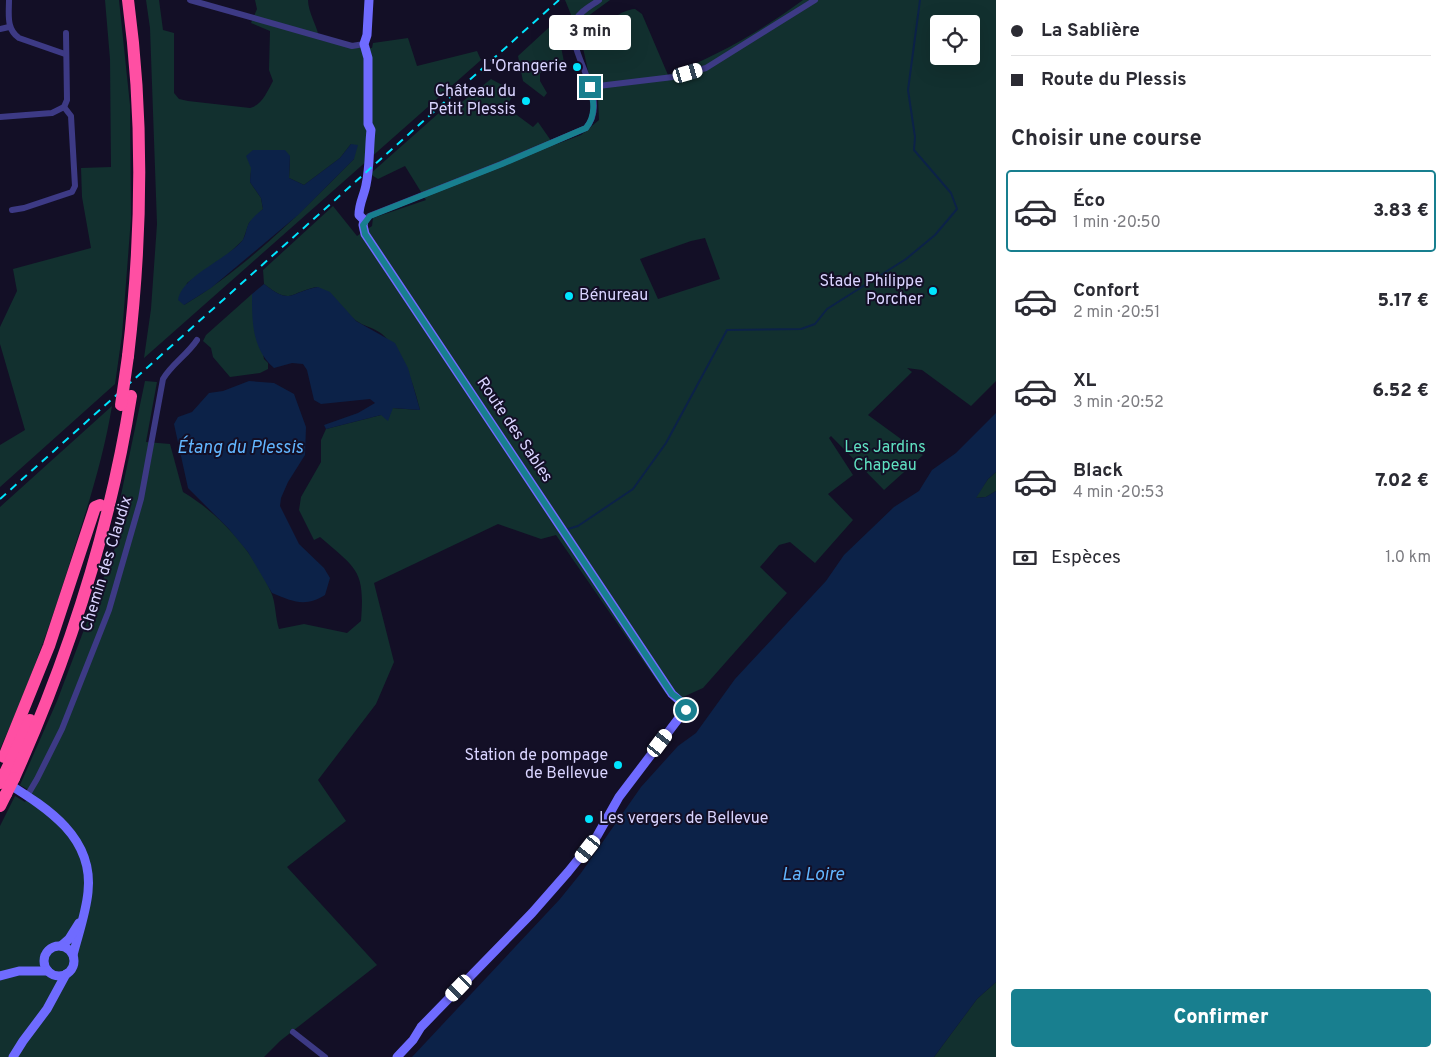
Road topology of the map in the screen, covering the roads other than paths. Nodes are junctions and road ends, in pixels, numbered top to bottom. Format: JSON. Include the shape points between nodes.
{"nodes":[{"id":1,"x":9,"y":0,"type":"edge"},
{"id":2,"x":128,"y":0,"type":"edge"},
{"id":3,"x":137,"y":0,"type":"edge"},
{"id":4,"x":190,"y":0,"type":"edge"},
{"id":5,"x":369,"y":0,"type":"edge"},
{"id":6,"x":599,"y":0,"type":"edge"},
{"id":7,"x":815,"y":0,"type":"edge"},
{"id":8,"x":10,"y":26,"type":"junction"},
{"id":9,"x":0,"y":29,"type":"edge"},
{"id":10,"x":66,"y":33,"type":"dead end"},
{"id":11,"x":364,"y":44,"type":"junction"},
{"id":12,"x":65,"y":54,"type":"junction"},
{"id":13,"x":590,"y":87,"type":"junction"},
{"id":14,"x":64,"y":107,"type":"junction"},
{"id":15,"x":0,"y":117,"type":"edge"},
{"id":16,"x":12,"y":210,"type":"dead end"},
{"id":17,"x":364,"y":220,"type":"junction"},
{"id":18,"x":197,"y":340,"type":"dead end"},
{"id":19,"x":132,"y":356,"type":"junction"},
{"id":20,"x":4,"y":779,"type":"edge"},
{"id":21,"x":27,"y":796,"type":"junction"},
{"id":22,"x":0,"y":806,"type":"edge"},
{"id":23,"x":81,"y":919,"type":"junction"},
{"id":24,"x":61,"y":946,"type":"junction"},
{"id":25,"x":73,"y":955,"type":"junction"},
{"id":26,"x":45,"y":958,"type":"junction"},
{"id":27,"x":19,"y":971,"type":"junction"},
{"id":28,"x":50,"y":972,"type":"junction"},
{"id":29,"x":66,"y":974,"type":"junction"},
{"id":30,"x":0,"y":976,"type":"edge"},
{"id":31,"x":54,"y":995,"type":"junction"},
{"id":32,"x":294,"y":1032,"type":"dead end"},
{"id":33,"x":13,"y":1057,"type":"edge"},
{"id":34,"x":326,"y":1057,"type":"edge"},
{"id":35,"x":397,"y":1057,"type":"edge"}],
"edges":[{"from":1,"to":8,"type":"street"},
{"from":2,"to":19,"type":"highway","via":[[137,88],[139,189]]},
{"from":3,"to":19,"type":"highway","via":[[146,98],[148,191],[144,279]]},
{"from":4,"to":11,"type":"street","via":[[352,46]]},
{"from":5,"to":11,"type":"street","name":"Route des Sables","via":[[368,35]]},
{"from":6,"to":13,"type":"street","via":[[580,14],[574,31]]},
{"from":7,"to":13,"type":"street","via":[[706,68],[673,77]]},
{"from":8,"to":9,"type":"street"},
{"from":8,"to":12,"type":"street","via":[[19,38]]},
{"from":10,"to":12,"type":"street"},
{"from":11,"to":17,"type":"street","name":"Route des Sables","via":[[368,58],[368,124],[371,130],[367,179],[359,206],[359,215]]},
{"from":12,"to":14,"type":"street","via":[[67,96]]},
{"from":13,"to":17,"type":"street","via":[[593,112],[590,122],[580,131]]},
{"from":14,"to":15,"type":"street","via":[[52,113]]},
{"from":14,"to":16,"type":"street","via":[[71,116],[75,186],[72,192]]},
{"from":17,"to":35,"type":"street","name":"Route des Sables","via":[[365,234],[679,707],[672,725],[619,797],[597,836],[568,872],[532,914],[421,1027]]},
{"from":18,"to":21,"type":"street","name":"Chemin des Claudix","via":[[190,351],[170,367],[163,379],[141,499],[109,610],[62,729]]},
{"from":19,"to":20,"type":"highway","bridge":true,"via":[[81,578],[60,644]]},
{"from":19,"to":20,"type":"highway","via":[[131,396],[115,480],[85,592],[50,694]]},
{"from":20,"to":21,"type":"street"},
{"from":20,"to":22,"type":"highway"},
{"from":21,"to":23,"type":"street","via":[[60,820],[82,850],[88,892]]},
{"from":23,"to":24,"type":"street"},
{"from":23,"to":25,"type":"street"},
{"from":24,"to":25,"type":"street"},
{"from":24,"to":26,"type":"street","via":[[49,950]]},
{"from":25,"to":29,"type":"street","via":[[73,968]]},
{"from":26,"to":27,"type":"street"},
{"from":26,"to":28,"type":"street"},
{"from":27,"to":28,"type":"street"},
{"from":27,"to":30,"type":"street"},
{"from":28,"to":29,"type":"street"},
{"from":28,"to":31,"type":"street"},
{"from":29,"to":31,"type":"street"},
{"from":31,"to":33,"type":"street"},
{"from":32,"to":34,"type":"street"}]}
